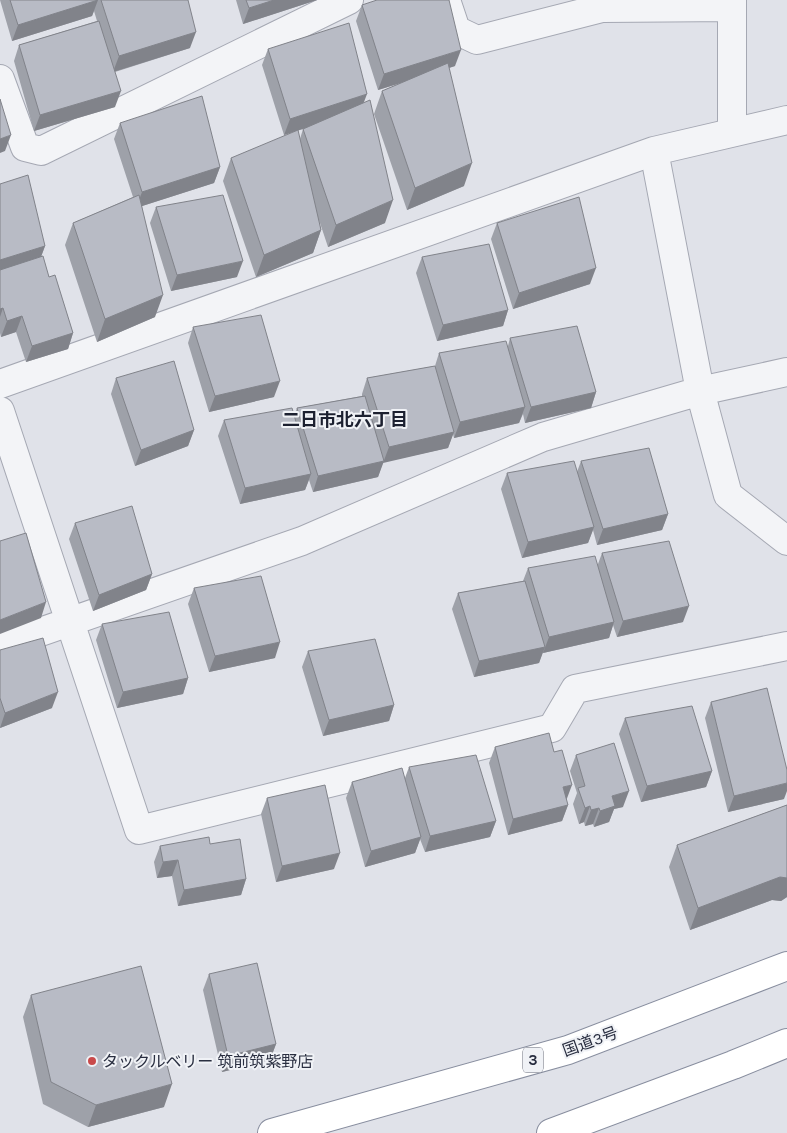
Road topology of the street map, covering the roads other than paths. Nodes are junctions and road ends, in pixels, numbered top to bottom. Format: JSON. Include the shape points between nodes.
{"nodes":[{"id":1,"x":349,"y":0,"type":"edge"},
{"id":2,"x":446,"y":0,"type":"edge"},
{"id":3,"x":732,"y":3,"type":"edge"},
{"id":4,"x":0,"y":79,"type":"edge"},
{"id":5,"x":787,"y":120,"type":"edge"},
{"id":6,"x":732,"y":132,"type":"junction"},
{"id":7,"x":654,"y":151,"type":"junction"},
{"id":8,"x":787,"y":372,"type":"edge"},
{"id":9,"x":0,"y":384,"type":"edge"},
{"id":10,"x":700,"y":391,"type":"junction"},
{"id":11,"x":0,"y":411,"type":"edge"},
{"id":12,"x":787,"y":541,"type":"edge"},
{"id":13,"x":70,"y":622,"type":"junction"},
{"id":14,"x":0,"y":646,"type":"edge"},
{"id":15,"x":787,"y":646,"type":"edge"},
{"id":16,"x":787,"y":966,"type":"edge"},
{"id":17,"x":787,"y":1043,"type":"edge"},
{"id":18,"x":272,"y":1133,"type":"edge"},
{"id":19,"x":552,"y":1133,"type":"edge"}],
"edges":[{"from":1,"to":4,"type":"street","via":[[41,152],[24,147]]},
{"from":2,"to":3,"type":"street","via":[[456,30],[477,40],[602,8]]},
{"from":3,"to":6,"type":"street"},
{"from":5,"to":6,"type":"street"},
{"from":6,"to":7,"type":"street"},
{"from":7,"to":9,"type":"street"},
{"from":7,"to":10,"type":"street"},
{"from":8,"to":10,"type":"street"},
{"from":10,"to":12,"type":"street","via":[[728,495]]},
{"from":10,"to":13,"type":"street","via":[[543,437],[302,541]]},
{"from":11,"to":13,"type":"street"},
{"from":13,"to":14,"type":"street"},
{"from":13,"to":15,"type":"street","via":[[139,830],[552,728],[576,689]]},
{"from":16,"to":18,"type":"highway","name":"国道3号","number":"3","via":[[568,1050]]},
{"from":17,"to":19,"type":"highway"}]}
